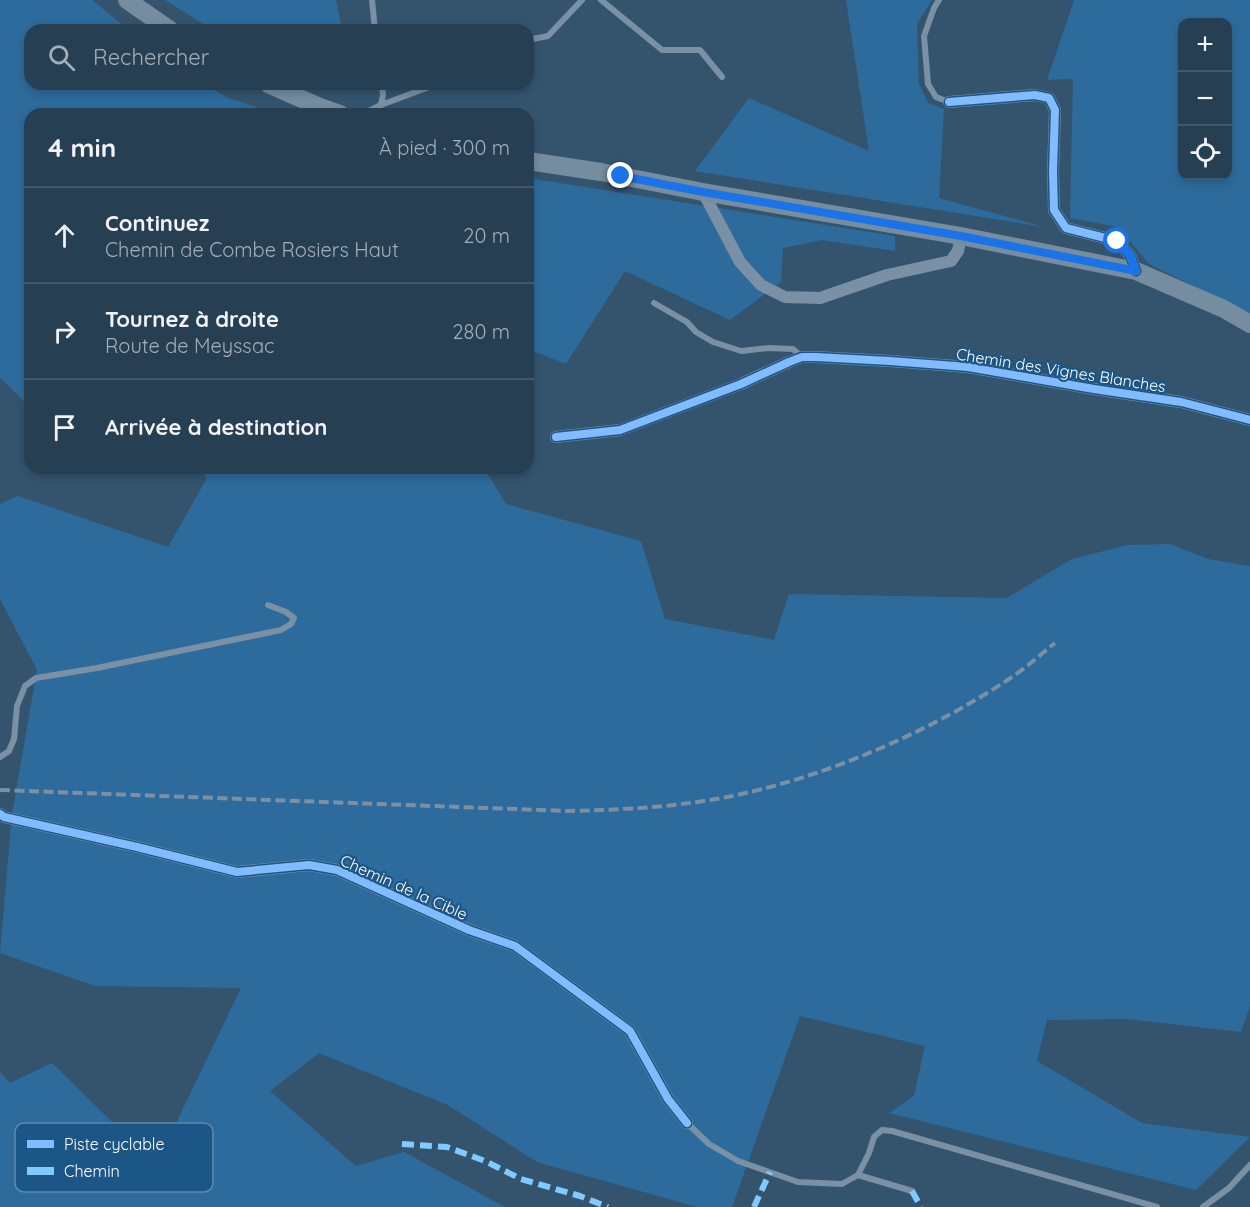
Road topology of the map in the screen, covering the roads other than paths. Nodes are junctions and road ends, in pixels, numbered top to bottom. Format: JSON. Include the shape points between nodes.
{"nodes":[{"id":1,"x":127,"y":0,"type":"edge"},
{"id":2,"x":372,"y":0,"type":"edge"},
{"id":3,"x":582,"y":0,"type":"edge"},
{"id":4,"x":602,"y":0,"type":"edge"},
{"id":5,"x":939,"y":0,"type":"edge"},
{"id":6,"x":161,"y":24,"type":"edge"},
{"id":7,"x":374,"y":24,"type":"edge"},
{"id":8,"x":534,"y":39,"type":"edge"},
{"id":9,"x":722,"y":77,"type":"dead end"},
{"id":10,"x":281,"y":90,"type":"edge"},
{"id":11,"x":383,"y":90,"type":"edge"},
{"id":12,"x":421,"y":90,"type":"edge"},
{"id":13,"x":948,"y":102,"type":"joint"},
{"id":14,"x":381,"y":105,"type":"junction"},
{"id":15,"x":320,"y":108,"type":"edge"},
{"id":16,"x":375,"y":108,"type":"edge"},
{"id":17,"x":534,"y":161,"type":"edge"},
{"id":18,"x":703,"y":192,"type":"junction"},
{"id":19,"x":961,"y":236,"type":"junction"},
{"id":20,"x":1136,"y":271,"type":"junction"},
{"id":21,"x":654,"y":303,"type":"dead end"},
{"id":22,"x":1250,"y":324,"type":"edge"},
{"id":23,"x":802,"y":357,"type":"junction"},
{"id":24,"x":1250,"y":420,"type":"edge"},
{"id":25,"x":556,"y":437,"type":"dead end"},
{"id":26,"x":268,"y":605,"type":"dead end"},
{"id":27,"x":0,"y":757,"type":"edge"},
{"id":28,"x":0,"y":814,"type":"edge"},
{"id":29,"x":687,"y":1123,"type":"joint"},
{"id":30,"x":1250,"y":1165,"type":"edge"},
{"id":31,"x":858,"y":1174,"type":"junction"},
{"id":32,"x":912,"y":1191,"type":"dead end"},
{"id":33,"x":1157,"y":1207,"type":"edge"},
{"id":34,"x":1203,"y":1207,"type":"edge"}],
"edges":[{"from":1,"to":6,"type":"main road"},
{"from":2,"to":7,"type":"lane"},
{"from":3,"to":8,"type":"lane","via":[[548,36]]},
{"from":4,"to":9,"type":"lane","via":[[662,50],[700,50]]},
{"from":5,"to":13,"type":"lane","via":[[924,36],[927,75],[936,98]]},
{"from":10,"to":15,"type":"main road"},
{"from":11,"to":14,"type":"lane"},
{"from":12,"to":14,"type":"lane"},
{"from":13,"to":20,"type":"street","via":[[1035,95],[1049,98],[1055,110],[1054,210],[1066,228],[1117,241],[1130,255]]},
{"from":14,"to":16,"type":"lane"},
{"from":17,"to":18,"type":"main road"},
{"from":18,"to":19,"type":"main road"},
{"from":18,"to":19,"type":"street","via":[[740,262],[761,285],[785,297],[820,298],[887,274],[951,261]]},
{"from":19,"to":20,"type":"main road"},
{"from":20,"to":22,"type":"main road"},
{"from":21,"to":23,"type":"lane","via":[[713,342],[741,351],[793,349]]},
{"from":23,"to":24,"type":"street","name":"Chemin des Vignes Blanches","via":[[968,368],[1181,402]]},
{"from":23,"to":25,"type":"street","name":"Chemin des Vignes Blanches","via":[[620,430]]},
{"from":26,"to":27,"type":"lane","via":[[294,618],[291,624],[281,630],[36,678],[25,686],[16,705],[14,739],[9,752]]},
{"from":28,"to":29,"type":"street","name":"Chemin de la Cible","via":[[237,872],[309,865],[337,870],[469,930],[515,946],[630,1031],[668,1099]]},
{"from":29,"to":31,"type":"lane","via":[[709,1144],[738,1161],[798,1182],[842,1184]]},
{"from":30,"to":34,"type":"lane"},
{"from":31,"to":32,"type":"lane"},
{"from":31,"to":33,"type":"lane","via":[[874,1137],[882,1131],[892,1131]]}]}
